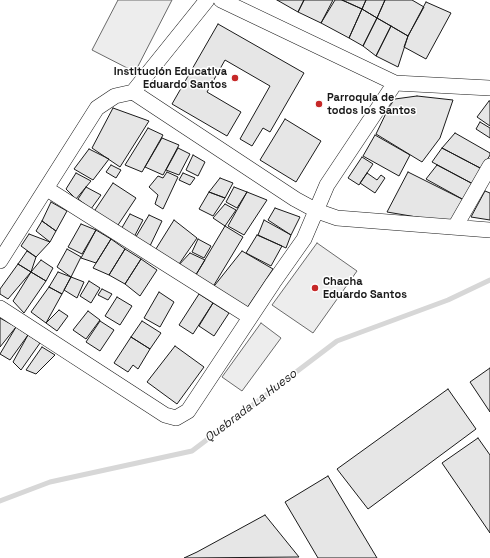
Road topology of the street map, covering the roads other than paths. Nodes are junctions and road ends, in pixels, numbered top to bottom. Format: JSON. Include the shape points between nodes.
{"nodes":[{"id":1,"x":207,"y":0,"type":"edge"},
{"id":2,"x":221,"y":0,"type":"edge"},
{"id":3,"x":395,"y":83,"type":"junction"},
{"id":4,"x":490,"y":88,"type":"edge"},
{"id":5,"x":133,"y":92,"type":"junction"},
{"id":6,"x":490,"y":166,"type":"edge"},
{"id":7,"x":47,"y":189,"type":"junction"},
{"id":8,"x":317,"y":211,"type":"junction"},
{"id":9,"x":455,"y":227,"type":"junction"},
{"id":10,"x":490,"y":230,"type":"edge"},
{"id":11,"x":0,"y":261,"type":"edge"},
{"id":12,"x":0,"y":308,"type":"edge"},
{"id":13,"x":250,"y":317,"type":"junction"}],
"edges":[{"from":1,"to":5,"type":"street"},
{"from":2,"to":3,"type":"street"},
{"from":3,"to":4,"type":"street"},
{"from":3,"to":8,"type":"street","via":[[327,186]]},
{"from":5,"to":7,"type":"street","via":[[115,96],[97,108]]},
{"from":5,"to":8,"type":"street"},
{"from":6,"to":9,"type":"street"},
{"from":7,"to":11,"type":"street"},
{"from":7,"to":13,"type":"street"},
{"from":8,"to":9,"type":"street","via":[[337,218]]},
{"from":8,"to":13,"type":"street","via":[[304,239]]},
{"from":9,"to":10,"type":"street"},
{"from":12,"to":13,"type":"street","via":[[165,415],[176,418],[188,411]]}]}
